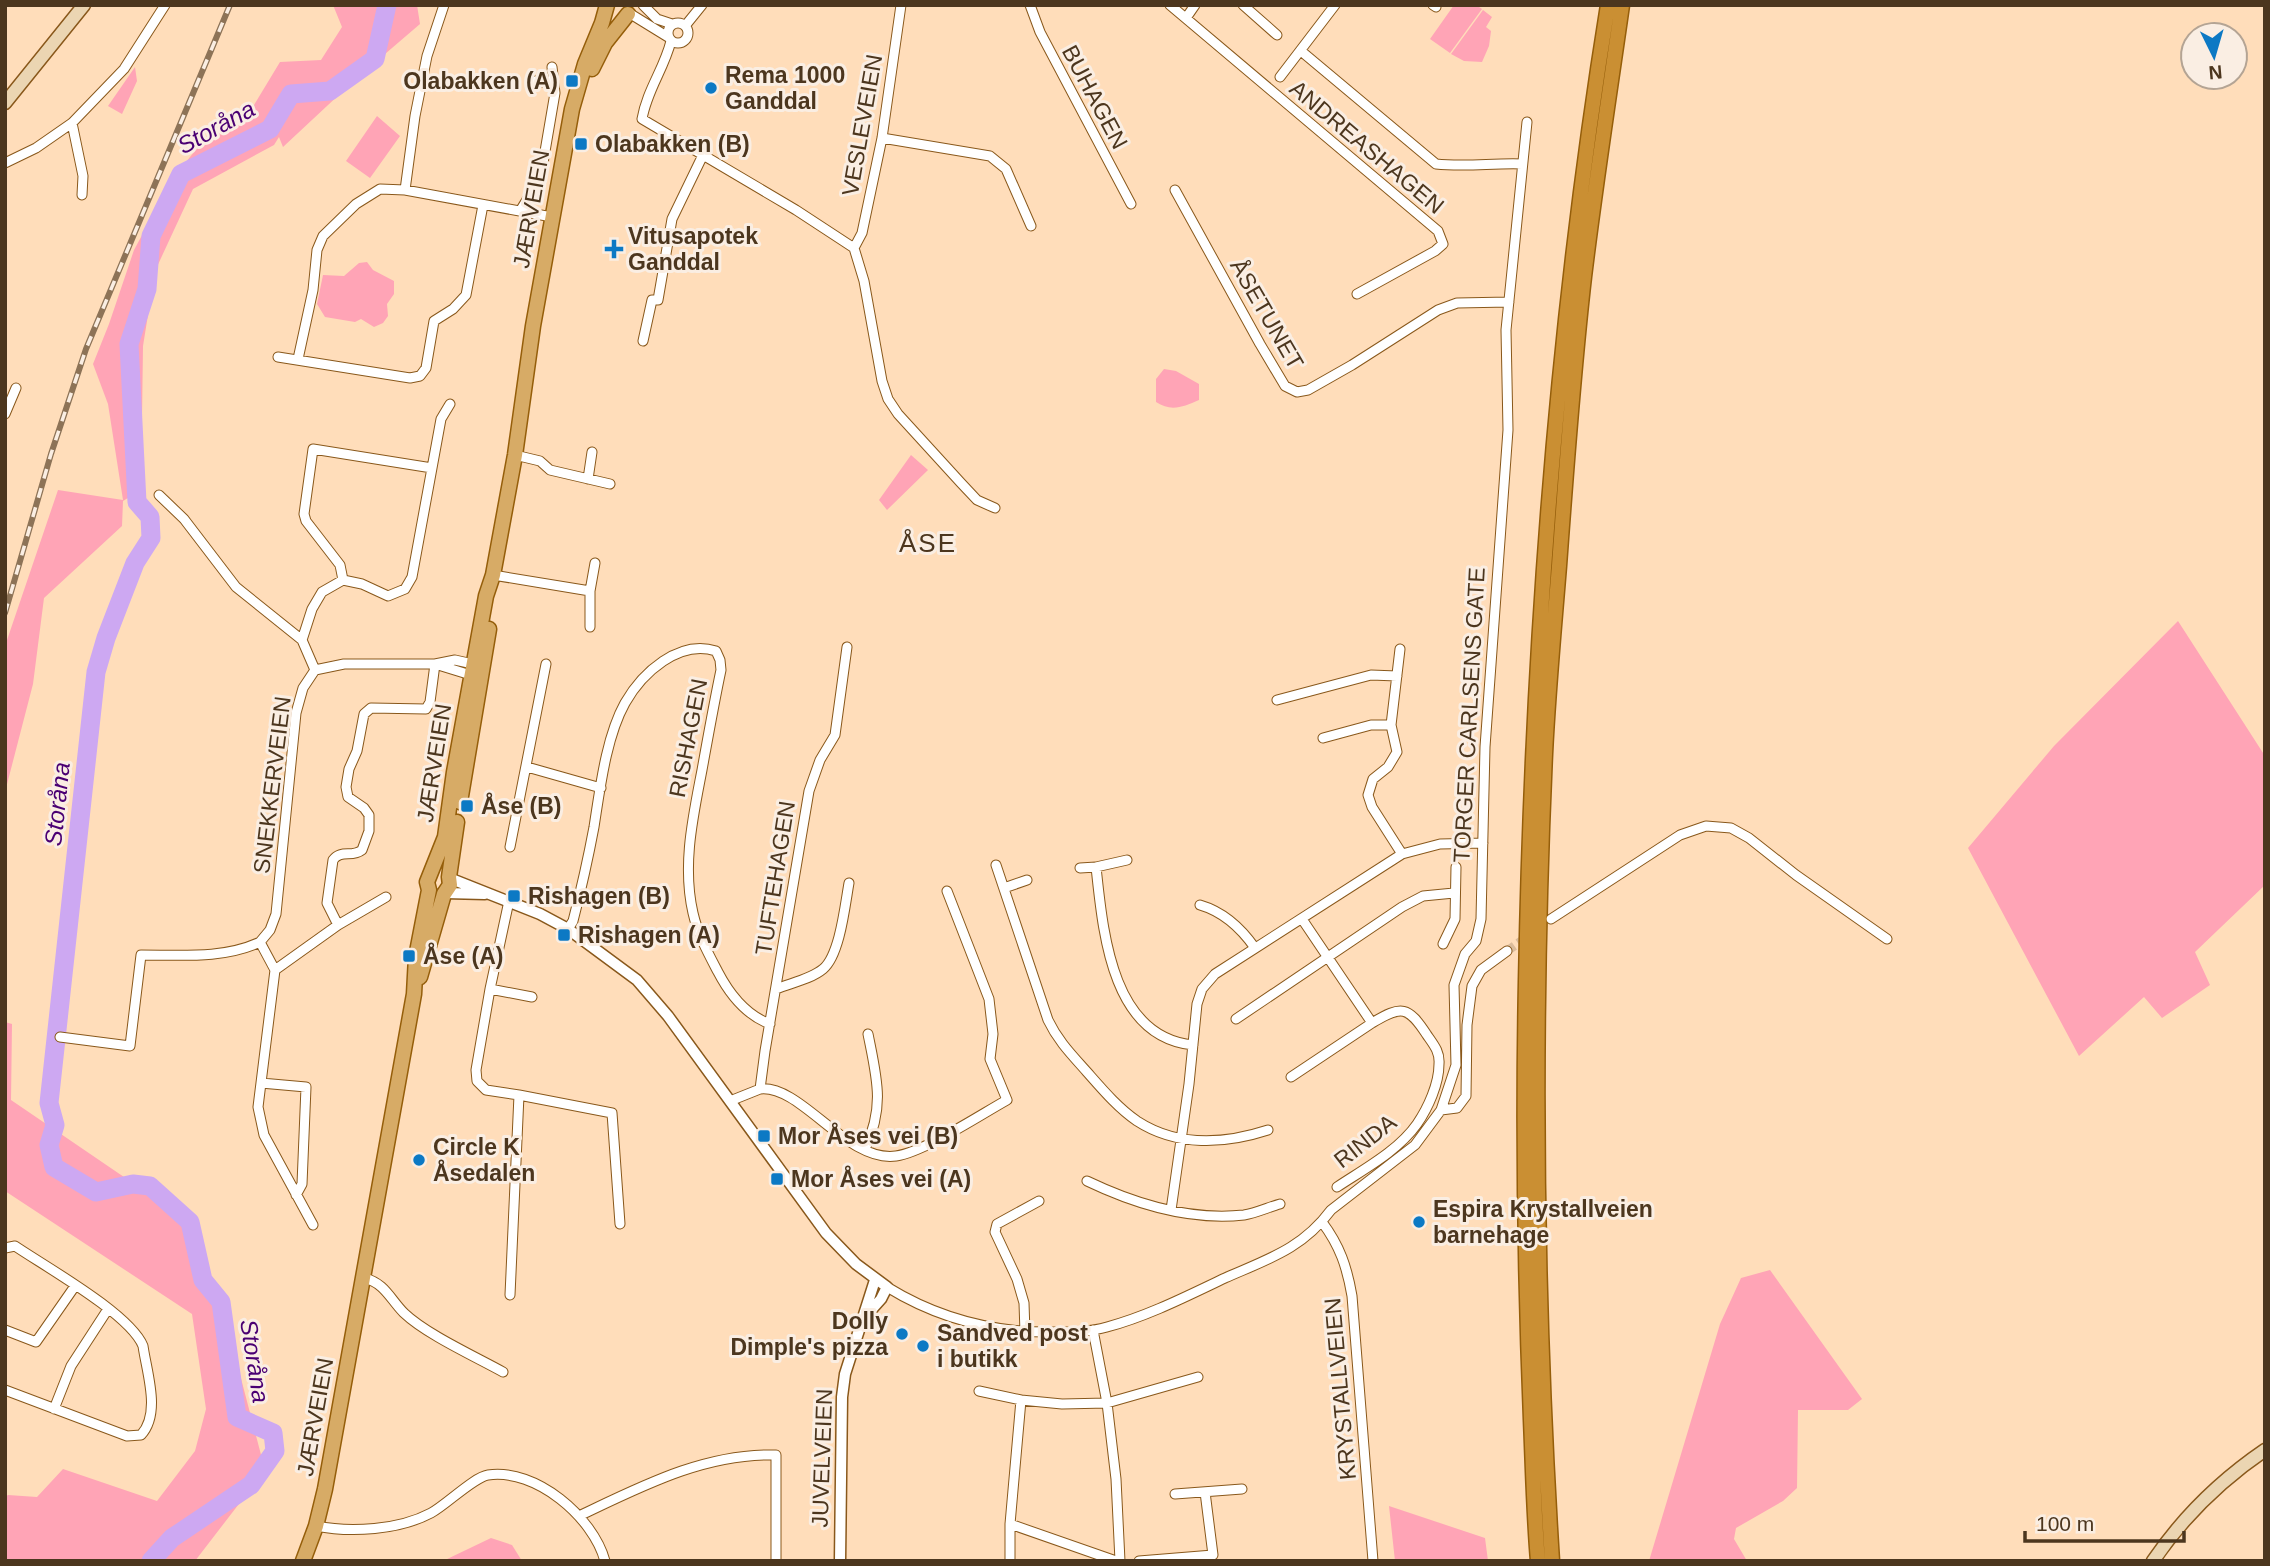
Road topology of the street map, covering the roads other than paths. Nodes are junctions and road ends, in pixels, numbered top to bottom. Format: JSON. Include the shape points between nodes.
{"nodes":[{"id":1,"x":84,"y":5,"type":"edge"},
{"id":2,"x":165,"y":5,"type":"edge"},
{"id":3,"x":444,"y":5,"type":"edge"},
{"id":4,"x":608,"y":5,"type":"edge"},
{"id":5,"x":643,"y":5,"type":"edge"},
{"id":6,"x":702,"y":5,"type":"edge"},
{"id":7,"x":901,"y":5,"type":"edge"},
{"id":8,"x":1030,"y":5,"type":"edge"},
{"id":9,"x":1170,"y":5,"type":"edge"},
{"id":10,"x":1195,"y":5,"type":"edge"},
{"id":11,"x":1243,"y":5,"type":"edge"},
{"id":12,"x":1335,"y":5,"type":"edge"},
{"id":13,"x":1608,"y":5,"type":"edge"},
{"id":14,"x":1622,"y":5,"type":"edge"},
{"id":15,"x":631,"y":11,"type":"edge"},
{"id":16,"x":1186,"y":18,"type":"junction"},
{"id":17,"x":672,"y":24,"type":"junction"},
{"id":18,"x":685,"y":26,"type":"junction"},
{"id":19,"x":1277,"y":35,"type":"dead end"},
{"id":20,"x":669,"y":39,"type":"junction"},
{"id":21,"x":1301,"y":51,"type":"junction"},
{"id":22,"x":552,"y":67,"type":"dead end"},
{"id":23,"x":1280,"y":77,"type":"dead end"},
{"id":24,"x":535,"y":81,"type":"dead end"},
{"id":25,"x":554,"y":84,"type":"junction"},
{"id":26,"x":5,"y":103,"type":"edge"},
{"id":27,"x":1527,"y":122,"type":"dead end"},
{"id":28,"x":72,"y":123,"type":"junction"},
{"id":29,"x":882,"y":138,"type":"junction"},
{"id":30,"x":702,"y":156,"type":"junction"},
{"id":31,"x":5,"y":163,"type":"edge"},
{"id":32,"x":1522,"y":164,"type":"junction"},
{"id":33,"x":405,"y":190,"type":"junction"},
{"id":34,"x":1175,"y":190,"type":"dead end"},
{"id":35,"x":82,"y":195,"type":"dead end"},
{"id":36,"x":1131,"y":204,"type":"dead end"},
{"id":37,"x":483,"y":205,"type":"junction"},
{"id":38,"x":520,"y":211,"type":"junction"},
{"id":39,"x":552,"y":217,"type":"junction"},
{"id":40,"x":1031,"y":226,"type":"dead end"},
{"id":41,"x":854,"y":248,"type":"junction"},
{"id":42,"x":1357,"y":294,"type":"dead end"},
{"id":43,"x":1509,"y":302,"type":"junction"},
{"id":44,"x":643,"y":341,"type":"dead end"},
{"id":45,"x":278,"y":357,"type":"dead end"},
{"id":46,"x":298,"y":359,"type":"junction"},
{"id":47,"x":16,"y":388,"type":"dead end"},
{"id":48,"x":450,"y":404,"type":"dead end"},
{"id":49,"x":5,"y":414,"type":"edge"},
{"id":50,"x":519,"y":426,"type":"junction"},
{"id":51,"x":592,"y":452,"type":"dead end"},
{"id":52,"x":514,"y":455,"type":"junction"},
{"id":53,"x":432,"y":468,"type":"junction"},
{"id":54,"x":588,"y":479,"type":"junction"},
{"id":55,"x":610,"y":484,"type":"dead end"},
{"id":56,"x":159,"y":495,"type":"dead end"},
{"id":57,"x":995,"y":508,"type":"dead end"},
{"id":58,"x":595,"y":563,"type":"dead end"},
{"id":59,"x":493,"y":575,"type":"junction"},
{"id":60,"x":343,"y":580,"type":"junction"},
{"id":61,"x":590,"y":591,"type":"junction"},
{"id":62,"x":590,"y":627,"type":"dead end"},
{"id":63,"x":302,"y":640,"type":"junction"},
{"id":64,"x":847,"y":647,"type":"dead end"},
{"id":65,"x":1400,"y":649,"type":"dead end"},
{"id":66,"x":435,"y":664,"type":"junction"},
{"id":67,"x":546,"y":664,"type":"dead end"},
{"id":68,"x":315,"y":670,"type":"junction"},
{"id":69,"x":476,"y":671,"type":"junction"},
{"id":70,"x":1397,"y":676,"type":"junction"},
{"id":71,"x":1277,"y":700,"type":"dead end"},
{"id":72,"x":1391,"y":725,"type":"junction"},
{"id":73,"x":1323,"y":737,"type":"dead end"},
{"id":74,"x":527,"y":767,"type":"junction"},
{"id":75,"x":600,"y":788,"type":"junction"},
{"id":76,"x":1483,"y":843,"type":"junction"},
{"id":77,"x":510,"y":847,"type":"dead end"},
{"id":78,"x":1402,"y":854,"type":"junction"},
{"id":79,"x":1127,"y":860,"type":"dead end"},
{"id":80,"x":996,"y":865,"type":"dead end"},
{"id":81,"x":1096,"y":867,"type":"junction"},
{"id":82,"x":1455,"y":867,"type":"dead end"},
{"id":83,"x":1080,"y":868,"type":"dead end"},
{"id":84,"x":432,"y":874,"type":"junction"},
{"id":85,"x":1027,"y":880,"type":"dead end"},
{"id":86,"x":849,"y":883,"type":"dead end"},
{"id":87,"x":447,"y":886,"type":"junction"},
{"id":88,"x":1004,"y":888,"type":"junction"},
{"id":89,"x":429,"y":890,"type":"junction"},
{"id":90,"x":947,"y":891,"type":"dead end"},
{"id":91,"x":1454,"y":893,"type":"junction"},
{"id":92,"x":386,"y":897,"type":"dead end"},
{"id":93,"x":509,"y":901,"type":"junction"},
{"id":94,"x":1200,"y":905,"type":"dead end"},
{"id":95,"x":1302,"y":919,"type":"junction"},
{"id":96,"x":1551,"y":919,"type":"dead end"},
{"id":97,"x":338,"y":925,"type":"junction"},
{"id":98,"x":568,"y":929,"type":"junction"},
{"id":99,"x":1887,"y":939,"type":"dead end"},
{"id":100,"x":260,"y":942,"type":"junction"},
{"id":101,"x":1443,"y":944,"type":"dead end"},
{"id":102,"x":1255,"y":948,"type":"junction"},
{"id":103,"x":1507,"y":951,"type":"tunnel mouth"},
{"id":104,"x":1329,"y":958,"type":"junction"},
{"id":105,"x":275,"y":970,"type":"junction"},
{"id":106,"x":490,"y":989,"type":"junction"},
{"id":107,"x":776,"y":989,"type":"junction"},
{"id":108,"x":414,"y":995,"type":"junction"},
{"id":109,"x":532,"y":997,"type":"dead end"},
{"id":110,"x":1236,"y":1019,"type":"dead end"},
{"id":111,"x":1372,"y":1023,"type":"junction"},
{"id":112,"x":770,"y":1024,"type":"junction"},
{"id":113,"x":868,"y":1034,"type":"dead end"},
{"id":114,"x":60,"y":1037,"type":"dead end"},
{"id":115,"x":1193,"y":1045,"type":"junction"},
{"id":116,"x":1291,"y":1077,"type":"dead end"},
{"id":117,"x":261,"y":1083,"type":"junction"},
{"id":118,"x":760,"y":1089,"type":"junction"},
{"id":119,"x":519,"y":1095,"type":"junction"},
{"id":120,"x":730,"y":1101,"type":"junction"},
{"id":121,"x":1441,"y":1110,"type":"junction"},
{"id":122,"x":1268,"y":1130,"type":"dead end"},
{"id":123,"x":1181,"y":1137,"type":"junction"},
{"id":124,"x":865,"y":1149,"type":"junction"},
{"id":125,"x":1087,"y":1181,"type":"dead end"},
{"id":126,"x":1337,"y":1187,"type":"dead end"},
{"id":127,"x":296,"y":1195,"type":"junction"},
{"id":128,"x":1039,"y":1201,"type":"dead end"},
{"id":129,"x":1280,"y":1204,"type":"dead end"},
{"id":130,"x":1171,"y":1210,"type":"junction"},
{"id":131,"x":1322,"y":1222,"type":"junction"},
{"id":132,"x":620,"y":1224,"type":"dead end"},
{"id":133,"x":313,"y":1225,"type":"dead end"},
{"id":134,"x":5,"y":1248,"type":"edge"},
{"id":135,"x":364,"y":1278,"type":"junction"},
{"id":136,"x":875,"y":1280,"type":"junction"},
{"id":137,"x":75,"y":1286,"type":"junction"},
{"id":138,"x":887,"y":1287,"type":"junction"},
{"id":139,"x":510,"y":1295,"type":"dead end"},
{"id":140,"x":108,"y":1309,"type":"junction"},
{"id":141,"x":864,"y":1318,"type":"junction"},
{"id":142,"x":5,"y":1330,"type":"edge"},
{"id":143,"x":1093,"y":1330,"type":"junction"},
{"id":144,"x":1025,"y":1333,"type":"junction"},
{"id":145,"x":503,"y":1372,"type":"dead end"},
{"id":146,"x":1198,"y":1377,"type":"dead end"},
{"id":147,"x":5,"y":1390,"type":"edge"},
{"id":148,"x":979,"y":1391,"type":"dead end"},
{"id":149,"x":1021,"y":1400,"type":"junction"},
{"id":150,"x":1107,"y":1403,"type":"junction"},
{"id":151,"x":54,"y":1409,"type":"junction"},
{"id":152,"x":2265,"y":1450,"type":"edge"},
{"id":153,"x":1242,"y":1489,"type":"dead end"},
{"id":154,"x":1205,"y":1492,"type":"junction"},
{"id":155,"x":1175,"y":1494,"type":"dead end"},
{"id":156,"x":579,"y":1516,"type":"junction"},
{"id":157,"x":1010,"y":1524,"type":"junction"},
{"id":158,"x":316,"y":1526,"type":"junction"},
{"id":159,"x":303,"y":1561,"type":"edge"},
{"id":160,"x":604,"y":1561,"type":"edge"},
{"id":161,"x":776,"y":1561,"type":"edge"},
{"id":162,"x":840,"y":1561,"type":"edge"},
{"id":163,"x":1010,"y":1561,"type":"edge"},
{"id":164,"x":1118,"y":1561,"type":"edge"},
{"id":165,"x":1139,"y":1561,"type":"edge"},
{"id":166,"x":1373,"y":1561,"type":"edge"},
{"id":167,"x":1538,"y":1561,"type":"edge"},
{"id":168,"x":1552,"y":1561,"type":"edge"},
{"id":169,"x":2153,"y":1561,"type":"edge"}],
"edges":[{"from":1,"to":26,"type":"main road"},
{"from":2,"to":28,"type":"street","via":[[124,69]]},
{"from":3,"to":33,"type":"street","via":[[427,56]]},
{"from":4,"to":15,"type":"main road","via":[[615,12]]},
{"from":4,"to":39,"type":"main road","name":"JÆRVEIEN","via":[[578,85]]},
{"from":5,"to":17,"type":"street","via":[[657,19]]},
{"from":6,"to":18,"type":"street"},
{"from":7,"to":29,"type":"street","name":"VESLEVEIEN"},
{"from":8,"to":36,"type":"street","name":"BUHAGEN"},
{"from":9,"to":16,"type":"street","name":"ANDREASHAGEN"},
{"from":10,"to":16,"type":"street"},
{"from":11,"to":19,"type":"street"},
{"from":12,"to":21,"type":"street"},
{"from":13,"to":167,"type":"highway","via":[[1571,272],[1533,746],[1524,1081],[1527,1312]]},
{"from":14,"to":168,"type":"highway","via":[[1569,422],[1545,750],[1538,1080],[1541,1323]]},
{"from":15,"to":20,"type":"street"},
{"from":15,"to":50,"type":"main road","name":"JÆRVEIEN","via":[[601,51],[587,86]]},
{"from":16,"to":42,"type":"street","name":"ANDREASHAGEN","via":[[1437,231],[1443,244]]},
{"from":17,"to":18,"type":"street"},
{"from":17,"to":20,"type":"street"},
{"from":18,"to":20,"type":"street","via":[[686,40],[678,44]]},
{"from":20,"to":30,"type":"street","via":[[668,54],[646,98],[642,119]]},
{"from":21,"to":23,"type":"street"},
{"from":21,"to":32,"type":"street","via":[[1436,164]]},
{"from":22,"to":25,"type":"street"},
{"from":24,"to":25,"type":"street"},
{"from":25,"to":38,"type":"street","via":[[544,163]]},
{"from":27,"to":32,"type":"street","name":"TORGER CARLSENS GATE"},
{"from":28,"to":31,"type":"street"},
{"from":28,"to":35,"type":"street","via":[[83,176]]},
{"from":29,"to":40,"type":"street","via":[[990,156],[1006,169]]},
{"from":29,"to":41,"type":"street","name":"VESLEVEIEN","via":[[862,233]]},
{"from":30,"to":41,"type":"street"},
{"from":30,"to":44,"type":"street","via":[[672,219],[658,300],[652,300]]},
{"from":32,"to":43,"type":"street","name":"TORGER CARLSENS GATE"},
{"from":33,"to":37,"type":"street"},
{"from":33,"to":46,"type":"street","via":[[380,190],[356,204],[323,236]]},
{"from":34,"to":43,"type":"street","name":"ÅSETUNET","via":[[1285,386],[1297,392],[1352,365],[1437,310],[1457,303]]},
{"from":37,"to":38,"type":"street"},
{"from":37,"to":46,"type":"street","via":[[466,295],[434,321],[426,368],[420,376]]},
{"from":38,"to":39,"type":"street"},
{"from":39,"to":50,"type":"main road","name":"JÆRVEIEN"},
{"from":41,"to":57,"type":"street","via":[[888,399],[969,492]]},
{"from":43,"to":76,"type":"street","name":"TORGER CARLSENS GATE","via":[[1505,360],[1508,430],[1485,747]]},
{"from":45,"to":46,"type":"street"},
{"from":47,"to":49,"type":"street"},
{"from":48,"to":53,"type":"street","via":[[442,419]]},
{"from":50,"to":52,"type":"main road","name":"JÆRVEIEN"},
{"from":51,"to":54,"type":"street"},
{"from":52,"to":54,"type":"street"},
{"from":52,"to":59,"type":"main road","name":"JÆRVEIEN"},
{"from":53,"to":60,"type":"street","via":[[412,577],[405,589],[388,596]]},
{"from":53,"to":60,"type":"street","via":[[313,449],[304,514],[340,565]]},
{"from":54,"to":55,"type":"street"},
{"from":56,"to":63,"type":"street","via":[[184,519],[236,587]]},
{"from":58,"to":61,"type":"street"},
{"from":59,"to":61,"type":"street"},
{"from":59,"to":69,"type":"main road","name":"JÆRVEIEN","via":[[493,596]]},
{"from":60,"to":63,"type":"street","via":[[322,592]]},
{"from":61,"to":62,"type":"street"},
{"from":63,"to":68,"type":"street"},
{"from":64,"to":107,"type":"street","name":"TUFTEHAGEN","via":[[835,735],[809,791]]},
{"from":65,"to":70,"type":"street"},
{"from":66,"to":68,"type":"street","name":"SNEKKERVEIEN","via":[[344,664]]},
{"from":66,"to":69,"type":"street","name":"SNEKKERVEIEN","via":[[455,660]]},
{"from":66,"to":97,"type":"street","via":[[426,709],[371,708],[364,714],[346,787],[348,797],[368,812],[370,823],[362,850],[342,853],[333,860],[327,903]]},
{"from":67,"to":74,"type":"street"},
{"from":68,"to":100,"type":"street","name":"SNEKKERVEIEN","via":[[303,688],[296,713],[276,914]]},
{"from":69,"to":84,"type":"main road","name":"JÆRVEIEN","via":[[445,837]]},
{"from":69,"to":87,"type":"main road","name":"JÆRVEIEN"},
{"from":70,"to":71,"type":"street","via":[[1371,675]]},
{"from":70,"to":72,"type":"street"},
{"from":72,"to":73,"type":"street","via":[[1371,724]]},
{"from":72,"to":78,"type":"street","via":[[1395,757],[1373,779],[1368,795]]},
{"from":74,"to":75,"type":"street"},
{"from":74,"to":77,"type":"street"},
{"from":75,"to":98,"type":"street","name":"RISHAGEN","via":[[587,869]]},
{"from":75,"to":112,"type":"street","name":"RISHAGEN","via":[[614,729],[625,703],[644,678],[667,657],[692,649],[716,651],[721,670],[690,831],[689,888],[693,915],[721,978],[747,1012]]},
{"from":76,"to":78,"type":"street","via":[[1440,844]]},
{"from":76,"to":121,"type":"street","name":"TORGER CARLSENS GATE","via":[[1481,919],[1476,941],[1465,954],[1454,985],[1455,1065]]},
{"from":78,"to":95,"type":"street"},
{"from":79,"to":81,"type":"street"},
{"from":80,"to":88,"type":"street"},
{"from":81,"to":83,"type":"street"},
{"from":81,"to":115,"type":"street","via":[[1108,949],[1133,1013],[1164,1040]]},
{"from":82,"to":91,"type":"street"},
{"from":84,"to":87,"type":"main road","via":[[441,872]]},
{"from":84,"to":89,"type":"main road"},
{"from":85,"to":88,"type":"street"},
{"from":86,"to":107,"type":"street","via":[[831,958],[824,968]]},
{"from":87,"to":89,"type":"main road","via":[[436,895]]},
{"from":87,"to":93,"type":"street"},
{"from":87,"to":108,"type":"main road","name":"JÆRVEIEN"},
{"from":88,"to":123,"type":"street","via":[[1056,1038],[1103,1091],[1138,1121]]},
{"from":89,"to":108,"type":"main road","name":"JÆRVEIEN"},
{"from":90,"to":124,"type":"street","via":[[989,999],[990,1059],[1007,1100],[904,1155],[888,1157]]},
{"from":91,"to":101,"type":"street","via":[[1455,919]]},
{"from":91,"to":104,"type":"street","via":[[1423,896]]},
{"from":92,"to":97,"type":"street"},
{"from":93,"to":98,"type":"street"},
{"from":93,"to":106,"type":"street"},
{"from":94,"to":102,"type":"street","via":[[1224,916]]},
{"from":95,"to":102,"type":"street"},
{"from":95,"to":104,"type":"street"},
{"from":96,"to":99,"type":"street","via":[[1680,835],[1706,826],[1731,828],[1749,838]]},
{"from":97,"to":105,"type":"street"},
{"from":98,"to":120,"type":"street","via":[[646,989]]},
{"from":100,"to":105,"type":"street"},
{"from":100,"to":114,"type":"street","via":[[230,952],[141,955],[130,1046]]},
{"from":102,"to":115,"type":"street","via":[[1215,974],[1202,989]]},
{"from":103,"to":121,"type":"street","via":[[1481,970],[1472,986],[1466,1096],[1457,1108]]},
{"from":104,"to":110,"type":"street"},
{"from":104,"to":111,"type":"street"},
{"from":105,"to":117,"type":"street"},
{"from":106,"to":109,"type":"street"},
{"from":106,"to":119,"type":"street","via":[[477,1081],[486,1090]]},
{"from":107,"to":112,"type":"street","name":"TUFTEHAGEN"},
{"from":108,"to":135,"type":"main road","name":"JÆRVEIEN"},
{"from":111,"to":116,"type":"street","name":"RINDA"},
{"from":111,"to":126,"type":"street","name":"RINDA","via":[[1392,1011],[1411,1013],[1436,1048],[1435,1086],[1417,1124],[1401,1142]]},
{"from":112,"to":118,"type":"street","name":"TUFTEHAGEN"},
{"from":113,"to":124,"type":"street","via":[[878,1102]]},
{"from":115,"to":123,"type":"street"},
{"from":117,"to":127,"type":"street","via":[[258,1107],[264,1135]]},
{"from":117,"to":127,"type":"street","via":[[306,1087],[302,1184]]},
{"from":118,"to":120,"type":"street"},
{"from":118,"to":124,"type":"street","via":[[779,1090]]},
{"from":119,"to":132,"type":"street","via":[[612,1113]]},
{"from":119,"to":139,"type":"street"},
{"from":120,"to":136,"type":"street","via":[[826,1233]]},
{"from":121,"to":131,"type":"street","name":"TORGER CARLSENS GATE","via":[[1415,1145],[1331,1210]]},
{"from":122,"to":123,"type":"street","via":[[1219,1142]]},
{"from":123,"to":130,"type":"street"},
{"from":125,"to":130,"type":"street","via":[[1118,1196]]},
{"from":127,"to":133,"type":"street"},
{"from":128,"to":144,"type":"street","via":[[997,1224],[995,1232],[1017,1279]]},
{"from":129,"to":130,"type":"street","via":[[1245,1214]]},
{"from":131,"to":143,"type":"street","via":[[1294,1247],[1149,1313]]},
{"from":131,"to":166,"type":"street","name":"KRYSTALLVEIEN","via":[[1337,1242],[1352,1296]]},
{"from":134,"to":137,"type":"street","via":[[15,1246]]},
{"from":135,"to":145,"type":"street","via":[[387,1290],[418,1324]]},
{"from":135,"to":158,"type":"main road","name":"JÆRVEIEN"},
{"from":136,"to":138,"type":"street"},
{"from":136,"to":141,"type":"street","name":"JUVELVEIEN"},
{"from":137,"to":140,"type":"street"},
{"from":137,"to":142,"type":"street","via":[[36,1342]]},
{"from":138,"to":141,"type":"street","name":"JUVELVEIEN"},
{"from":138,"to":144,"type":"street","via":[[940,1315]]},
{"from":140,"to":151,"type":"street","via":[[71,1366]]},
{"from":140,"to":151,"type":"street","via":[[144,1346],[152,1408],[148,1427],[141,1435],[127,1436]]},
{"from":141,"to":162,"type":"street","name":"JUVELVEIEN","via":[[842,1396]]},
{"from":143,"to":144,"type":"street"},
{"from":143,"to":150,"type":"street"},
{"from":146,"to":150,"type":"street"},
{"from":147,"to":151,"type":"street"},
{"from":148,"to":149,"type":"street"},
{"from":149,"to":150,"type":"street"},
{"from":149,"to":157,"type":"street"},
{"from":150,"to":164,"type":"street","via":[[1116,1479]]},
{"from":152,"to":169,"type":"main road","via":[[2200,1503]]},
{"from":153,"to":154,"type":"street"},
{"from":154,"to":155,"type":"street"},
{"from":154,"to":165,"type":"street","via":[[1213,1555]]},
{"from":156,"to":158,"type":"street","via":[[545,1489],[512,1476],[486,1475],[431,1513],[405,1523],[333,1529]]},
{"from":156,"to":160,"type":"street","via":[[601,1548]]},
{"from":156,"to":161,"type":"street","via":[[691,1467],[755,1454],[776,1455]]},
{"from":157,"to":163,"type":"street"},
{"from":157,"to":164,"type":"street"},
{"from":158,"to":159,"type":"main road","name":"JÆRVEIEN"}]}
